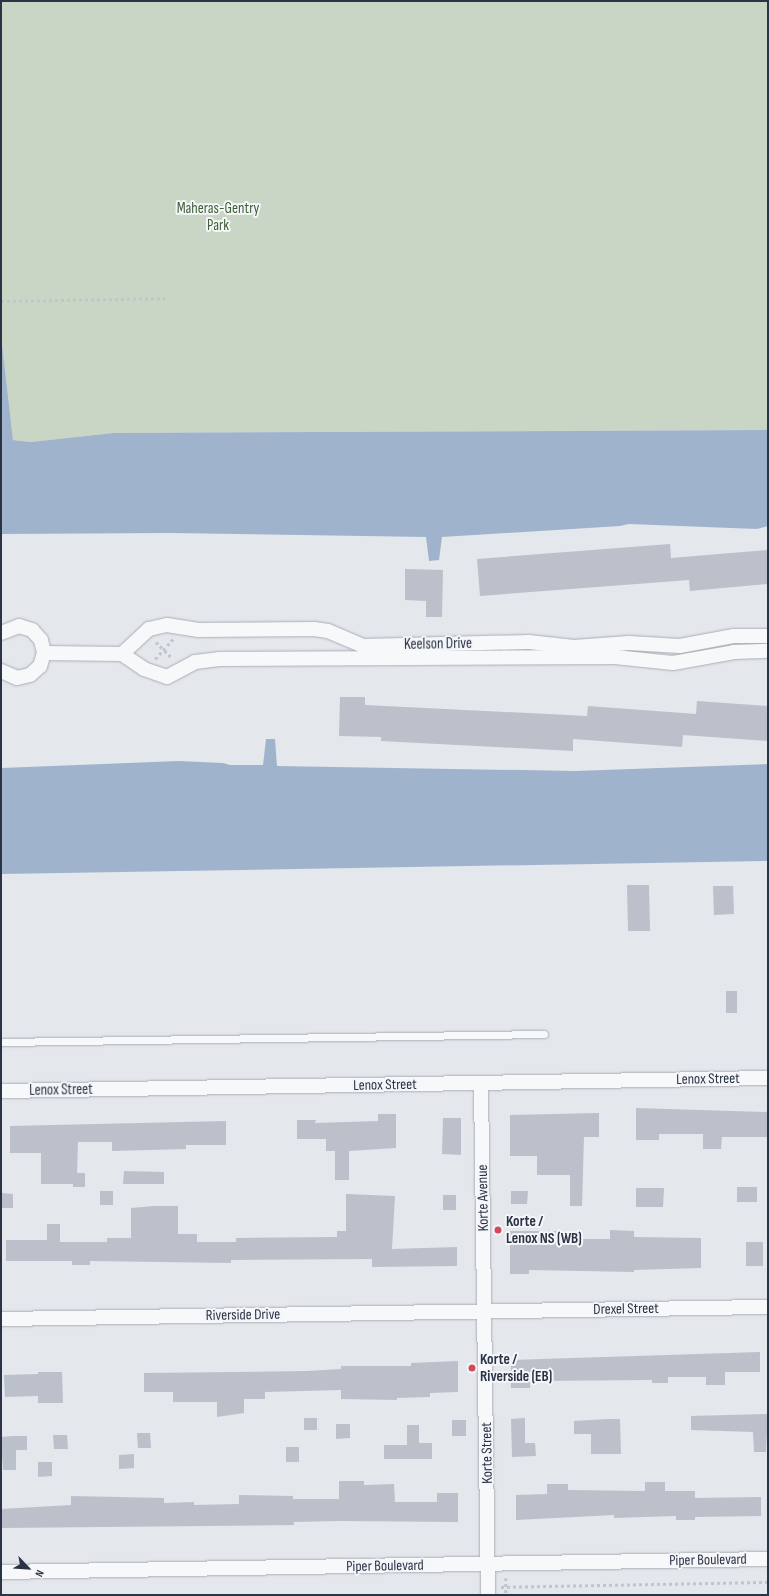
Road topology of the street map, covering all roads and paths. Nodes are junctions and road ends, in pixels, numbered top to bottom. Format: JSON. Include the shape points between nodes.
{"nodes":[{"id":1,"x":165,"y":298,"type":"dead end"},
{"id":2,"x":1,"y":301,"type":"edge"},
{"id":3,"x":1,"y":633,"type":"edge"},
{"id":4,"x":180,"y":633,"type":"dead end"},
{"id":5,"x":768,"y":636,"type":"edge"},
{"id":6,"x":154,"y":640,"type":"dead end"},
{"id":7,"x":163,"y":650,"type":"junction"},
{"id":8,"x":768,"y":651,"type":"edge"},
{"id":9,"x":44,"y":653,"type":"junction"},
{"id":10,"x":122,"y":654,"type":"junction"},
{"id":11,"x":150,"y":664,"type":"dead end"},
{"id":12,"x":179,"y":664,"type":"dead end"},
{"id":13,"x":1,"y":671,"type":"edge"},
{"id":14,"x":544,"y":1034,"type":"dead end"},
{"id":15,"x":1,"y":1042,"type":"edge"},
{"id":16,"x":768,"y":1078,"type":"edge"},
{"id":17,"x":481,"y":1084,"type":"junction"},
{"id":18,"x":1,"y":1091,"type":"edge"},
{"id":19,"x":768,"y":1307,"type":"edge"},
{"id":20,"x":484,"y":1312,"type":"junction"},
{"id":21,"x":1,"y":1320,"type":"edge"},
{"id":22,"x":768,"y":1559,"type":"edge"},
{"id":23,"x":506,"y":1563,"type":"junction"},
{"id":24,"x":488,"y":1564,"type":"junction"},
{"id":25,"x":1,"y":1572,"type":"edge"},
{"id":26,"x":768,"y":1582,"type":"edge"},
{"id":27,"x":506,"y":1586,"type":"junction"},
{"id":28,"x":488,"y":1591,"type":"edge"},
{"id":29,"x":506,"y":1595,"type":"edge"}],
"edges":[{"from":1,"to":2,"type":"path"},
{"from":3,"to":9,"type":"street","via":[[19,626],[32,630],[41,640]]},
{"from":4,"to":7,"type":"path"},
{"from":5,"to":10,"type":"street","name":"Keelson Drive","via":[[734,636],[680,646],[629,643],[574,647],[529,642],[362,646],[314,629],[199,630],[167,624],[149,629]]},
{"from":6,"to":7,"type":"path"},
{"from":7,"to":11,"type":"path"},
{"from":7,"to":12,"type":"path"},
{"from":8,"to":10,"type":"street","name":"Keelson Drive","via":[[734,652],[673,663],[615,657],[218,659],[195,662],[167,677],[144,669]]},
{"from":9,"to":10,"type":"street"},
{"from":9,"to":13,"type":"street","via":[[40,666],[30,675],[17,678]]},
{"from":14,"to":15,"type":"lane"},
{"from":16,"to":17,"type":"street","name":"Lenox Street"},
{"from":17,"to":18,"type":"street","name":"Lenox Street"},
{"from":17,"to":20,"type":"street","name":"Korte Avenue"},
{"from":19,"to":20,"type":"street","name":"Drexel Street"},
{"from":20,"to":21,"type":"street","name":"Riverside Drive"},
{"from":20,"to":24,"type":"street","name":"Korte Street"},
{"from":22,"to":23,"type":"street","name":"Piper Boulevard"},
{"from":23,"to":24,"type":"street","name":"Piper Boulevard"},
{"from":23,"to":27,"type":"path"},
{"from":24,"to":25,"type":"street","name":"Piper Boulevard"},
{"from":24,"to":28,"type":"street","name":"Korte Street"},
{"from":26,"to":27,"type":"path"},
{"from":27,"to":28,"type":"path"},
{"from":27,"to":29,"type":"path"}]}
